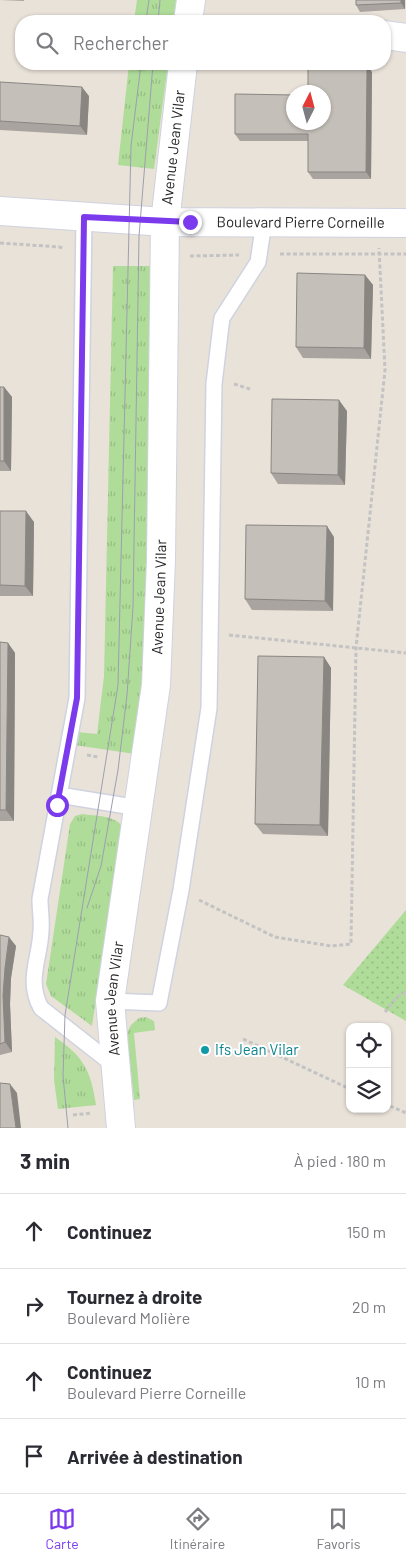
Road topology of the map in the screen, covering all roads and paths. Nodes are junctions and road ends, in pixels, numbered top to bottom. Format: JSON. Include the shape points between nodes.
{"nodes":[{"id":1,"x":191,"y":0,"type":"edge"},
{"id":2,"x":189,"y":15,"type":"edge"},
{"id":3,"x":391,"y":36,"type":"edge"},
{"id":4,"x":406,"y":38,"type":"edge"},
{"id":5,"x":182,"y":70,"type":"edge"},
{"id":6,"x":0,"y":212,"type":"edge"},
{"id":7,"x":84,"y":217,"type":"junction"},
{"id":8,"x":165,"y":222,"type":"junction"},
{"id":9,"x":264,"y":222,"type":"junction"},
{"id":10,"x":376,"y":222,"type":"junction"},
{"id":11,"x":406,"y":223,"type":"edge"},
{"id":12,"x":0,"y":243,"type":"edge"},
{"id":13,"x":67,"y":251,"type":"dead end"},
{"id":14,"x":260,"y":254,"type":"junction"},
{"id":15,"x":406,"y":254,"type":"edge"},
{"id":16,"x":380,"y":255,"type":"junction"},
{"id":17,"x":188,"y":256,"type":"dead end"},
{"id":18,"x":209,"y":633,"type":"junction"},
{"id":19,"x":356,"y":648,"type":"junction"},
{"id":20,"x":406,"y":653,"type":"edge"},
{"id":21,"x":59,"y":795,"type":"junction"},
{"id":22,"x":139,"y":808,"type":"junction"},
{"id":23,"x":181,"y":890,"type":"junction"},
{"id":24,"x":406,"y":992,"type":"edge"},
{"id":25,"x":110,"y":1001,"type":"junction"},
{"id":26,"x":385,"y":1012,"type":"dead end"},
{"id":27,"x":243,"y":1039,"type":"dead end"},
{"id":28,"x":115,"y":1066,"type":"junction"},
{"id":29,"x":346,"y":1087,"type":"edge"},
{"id":30,"x":391,"y":1106,"type":"edge"},
{"id":31,"x":96,"y":1113,"type":"dead end"},
{"id":32,"x":406,"y":1113,"type":"edge"},
{"id":33,"x":73,"y":1116,"type":"dead end"},
{"id":34,"x":120,"y":1128,"type":"edge"}],
"edges":[{"from":1,"to":2,"type":"main road"},
{"from":3,"to":4,"type":"main road"},
{"from":5,"to":8,"type":"main road","name":"Avenue Jean Vilar"},
{"from":6,"to":7,"type":"main road","name":"Boulevard Pierre Corneille"},
{"from":7,"to":8,"type":"main road","name":"Boulevard Pierre Corneille"},
{"from":7,"to":21,"type":"lane","via":[[77,698]]},
{"from":8,"to":9,"type":"main road","name":"Boulevard Pierre Corneille"},
{"from":8,"to":22,"type":"main road","name":"Avenue Jean Vilar","via":[[161,560],[156,685]]},
{"from":9,"to":10,"type":"main road","name":"Boulevard Pierre Corneille"},
{"from":9,"to":14,"type":"lane"},
{"from":10,"to":11,"type":"main road","name":"Boulevard Pierre Corneille"},
{"from":10,"to":16,"type":"path"},
{"from":12,"to":13,"type":"path","via":[[60,247]]},
{"from":14,"to":16,"type":"path"},
{"from":14,"to":17,"type":"path"},
{"from":14,"to":18,"type":"lane","via":[[222,318],[214,384]]},
{"from":15,"to":16,"type":"path"},
{"from":16,"to":19,"type":"path","via":[[385,370]]},
{"from":18,"to":19,"type":"path"},
{"from":18,"to":23,"type":"lane","via":[[209,708]]},
{"from":19,"to":20,"type":"path"},
{"from":19,"to":23,"type":"path","via":[[351,944],[331,946],[275,937]]},
{"from":21,"to":22,"type":"lane"},
{"from":21,"to":28,"type":"lane","via":[[40,899],[41,931],[33,982],[35,996],[41,1008]]},
{"from":22,"to":25,"type":"main road","name":"Avenue Jean Vilar"},
{"from":23,"to":25,"type":"lane","via":[[159,1003]]},
{"from":24,"to":26,"type":"path","via":[[397,997]]},
{"from":25,"to":28,"type":"main road","name":"Avenue Jean Vilar"},
{"from":27,"to":29,"type":"path"},
{"from":28,"to":34,"type":"main road","name":"Avenue Jean Vilar"},
{"from":30,"to":32,"type":"path"},
{"from":31,"to":33,"type":"path"}]}
